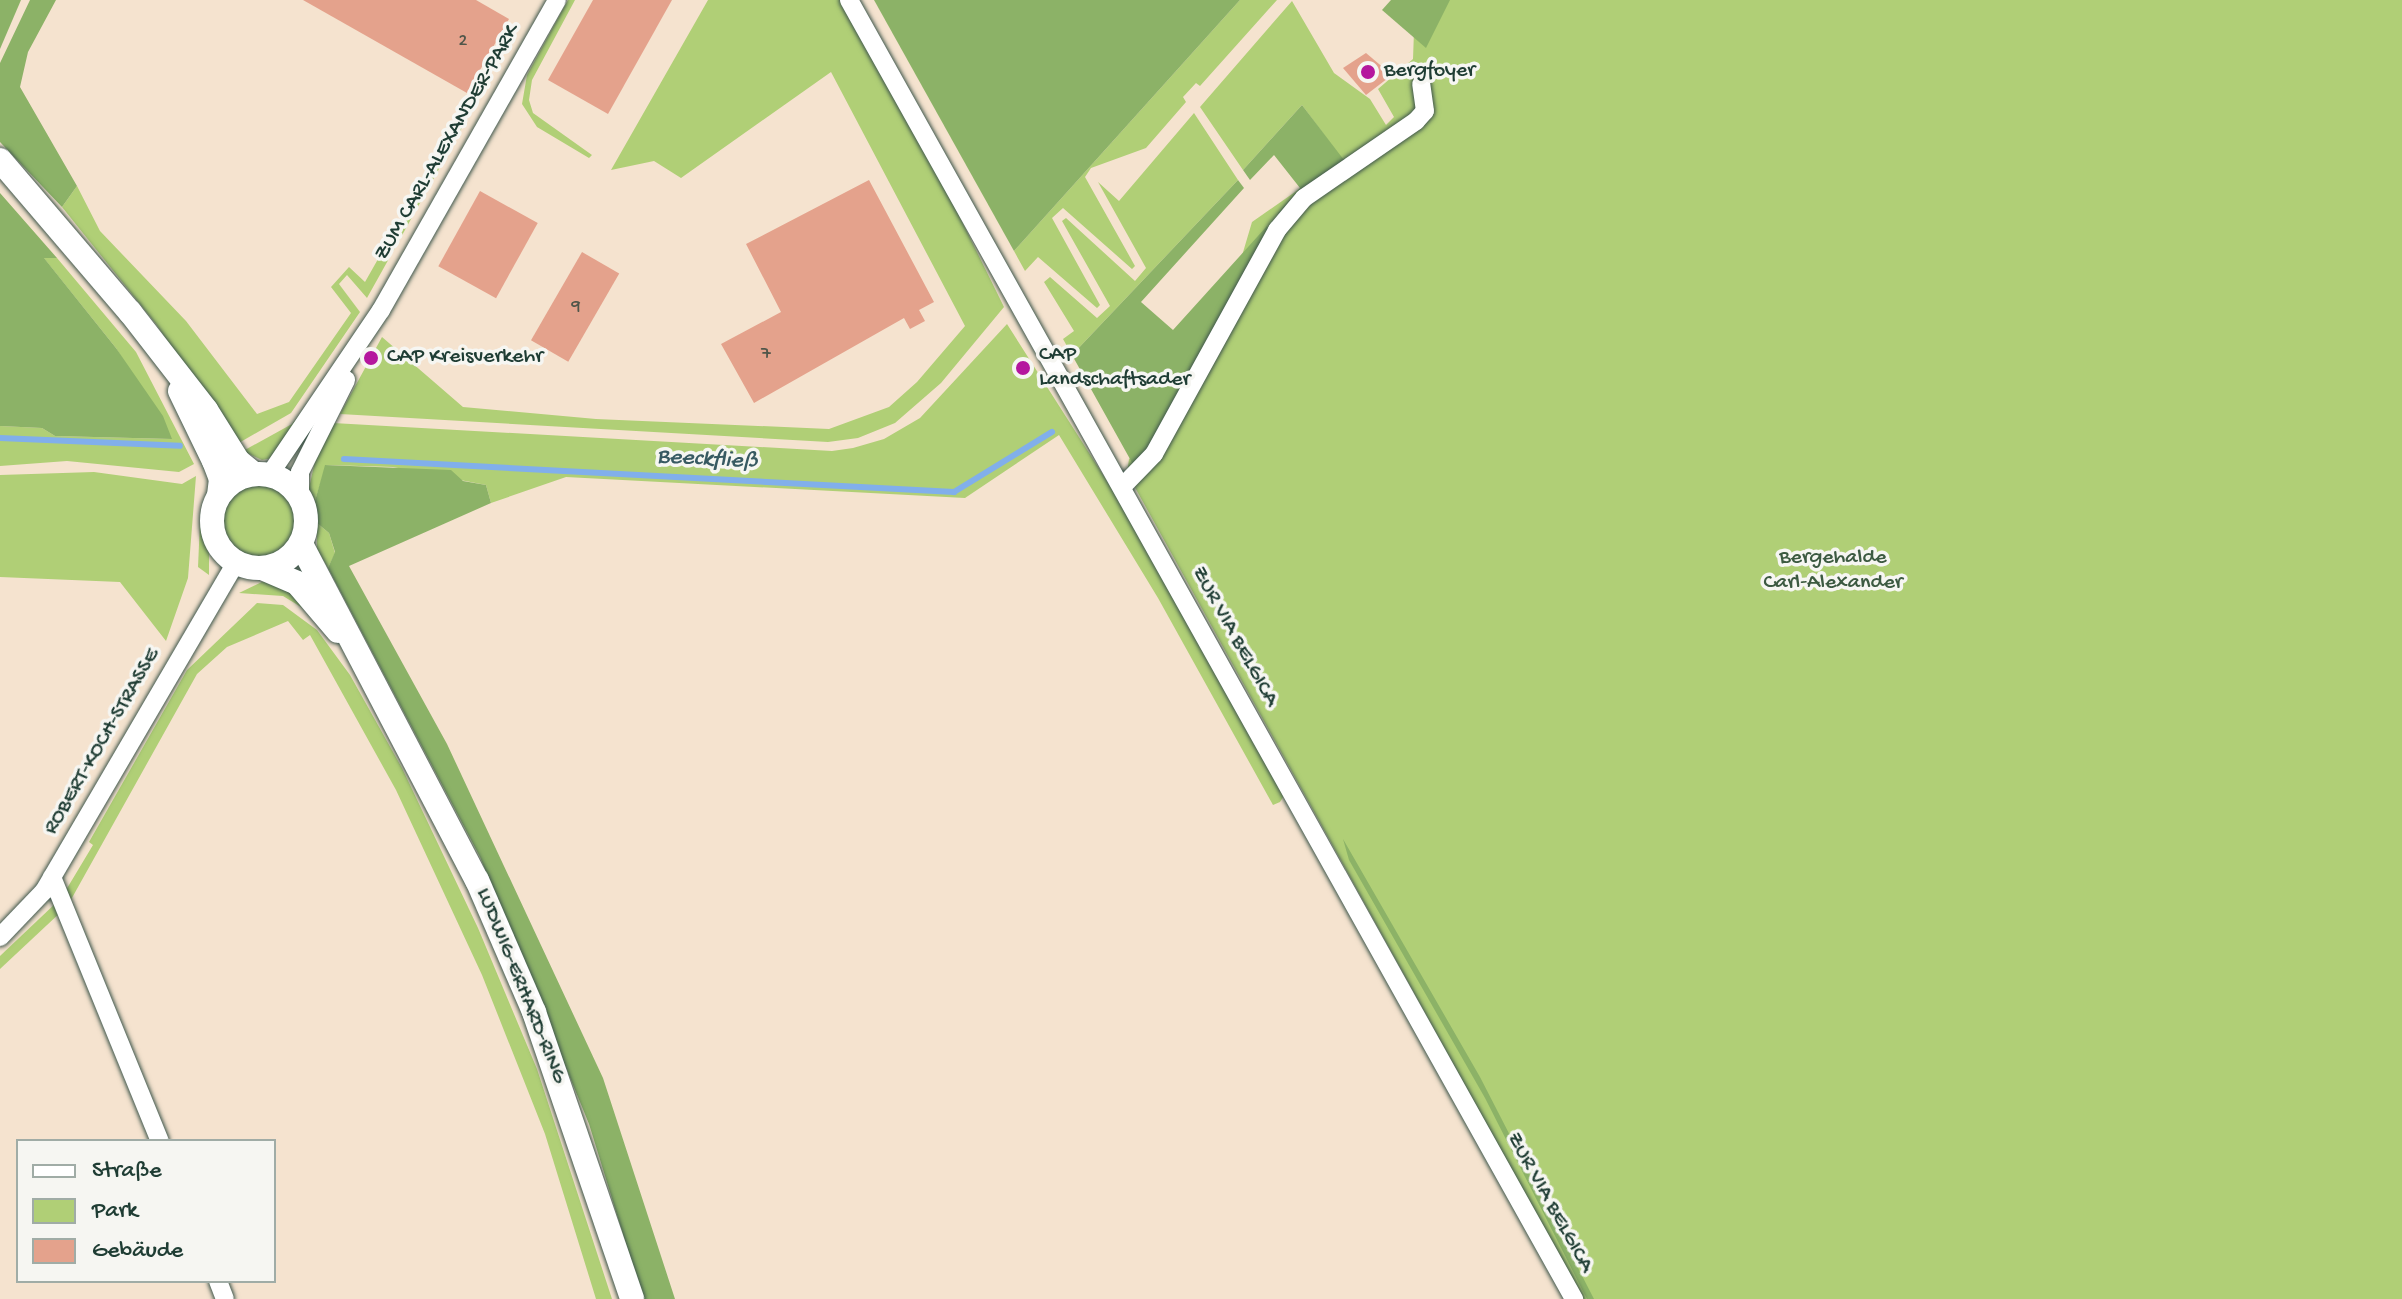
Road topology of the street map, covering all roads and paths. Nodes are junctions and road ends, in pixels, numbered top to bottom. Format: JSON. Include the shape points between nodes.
{"nodes":[{"id":1,"x":557,"y":0,"type":"edge"},
{"id":2,"x":849,"y":0,"type":"edge"},
{"id":3,"x":1421,"y":84,"type":"dead end"},
{"id":4,"x":0,"y":160,"type":"edge"},
{"id":5,"x":381,"y":310,"type":"junction"},
{"id":6,"x":170,"y":367,"type":"junction"},
{"id":7,"x":262,"y":474,"type":"junction"},
{"id":8,"x":1122,"y":487,"type":"junction"},
{"id":9,"x":219,"y":495,"type":"junction"},
{"id":10,"x":300,"y":496,"type":"junction"},
{"id":11,"x":301,"y":544,"type":"junction"},
{"id":12,"x":236,"y":562,"type":"junction"},
{"id":13,"x":262,"y":568,"type":"junction"},
{"id":14,"x":378,"y":685,"type":"junction"},
{"id":15,"x":52,"y":877,"type":"junction"},
{"id":16,"x":0,"y":937,"type":"edge"},
{"id":17,"x":159,"y":1139,"type":"edge"},
{"id":18,"x":632,"y":1299,"type":"edge"},
{"id":19,"x":1574,"y":1299,"type":"edge"}],
"edges":[{"from":1,"to":5,"type":"street","name":"ZUM CARL-ALEXANDER-PARK"},
{"from":2,"to":8,"type":"street","name":"ZUR VIA BELGICA"},
{"from":3,"to":8,"type":"street","via":[[1425,111],[1416,121],[1304,198],[1277,230],[1154,454]]},
{"from":4,"to":6,"type":"main road"},
{"from":5,"to":7,"type":"street","name":"ZUM CARL-ALEXANDER-PARK"},
{"from":5,"to":10,"type":"street","name":"ZUM CARL-ALEXANDER-PARK","via":[[300,472]]},
{"from":6,"to":7,"type":"main road","via":[[238,461]]},
{"from":6,"to":9,"type":"main road","via":[[217,470]]},
{"from":7,"to":9,"type":"main road","via":[[240,477]]},
{"from":7,"to":10,"type":"main road"},
{"from":8,"to":19,"type":"street","name":"ZUR VIA BELGICA"},
{"from":9,"to":12,"type":"main road","via":[[212,525],[224,553]]},
{"from":10,"to":11,"type":"main road","via":[[307,520]]},
{"from":11,"to":13,"type":"main road","via":[[278,565]]},
{"from":11,"to":14,"type":"main road","name":"LUDWIG-ERHARD-RING"},
{"from":12,"to":13,"type":"main road"},
{"from":12,"to":15,"type":"street","name":"ROBERT-KOCH-STRASSE"},
{"from":13,"to":14,"type":"main road","name":"LUDWIG-ERHARD-RING","via":[[297,583]]},
{"from":14,"to":18,"type":"main road","name":"LUDWIG-ERHARD-RING","via":[[477,880],[534,1012]]},
{"from":15,"to":16,"type":"street","name":"ROBERT-KOCH-STRASSE","via":[[19,922]]},
{"from":15,"to":17,"type":"street"}]}
